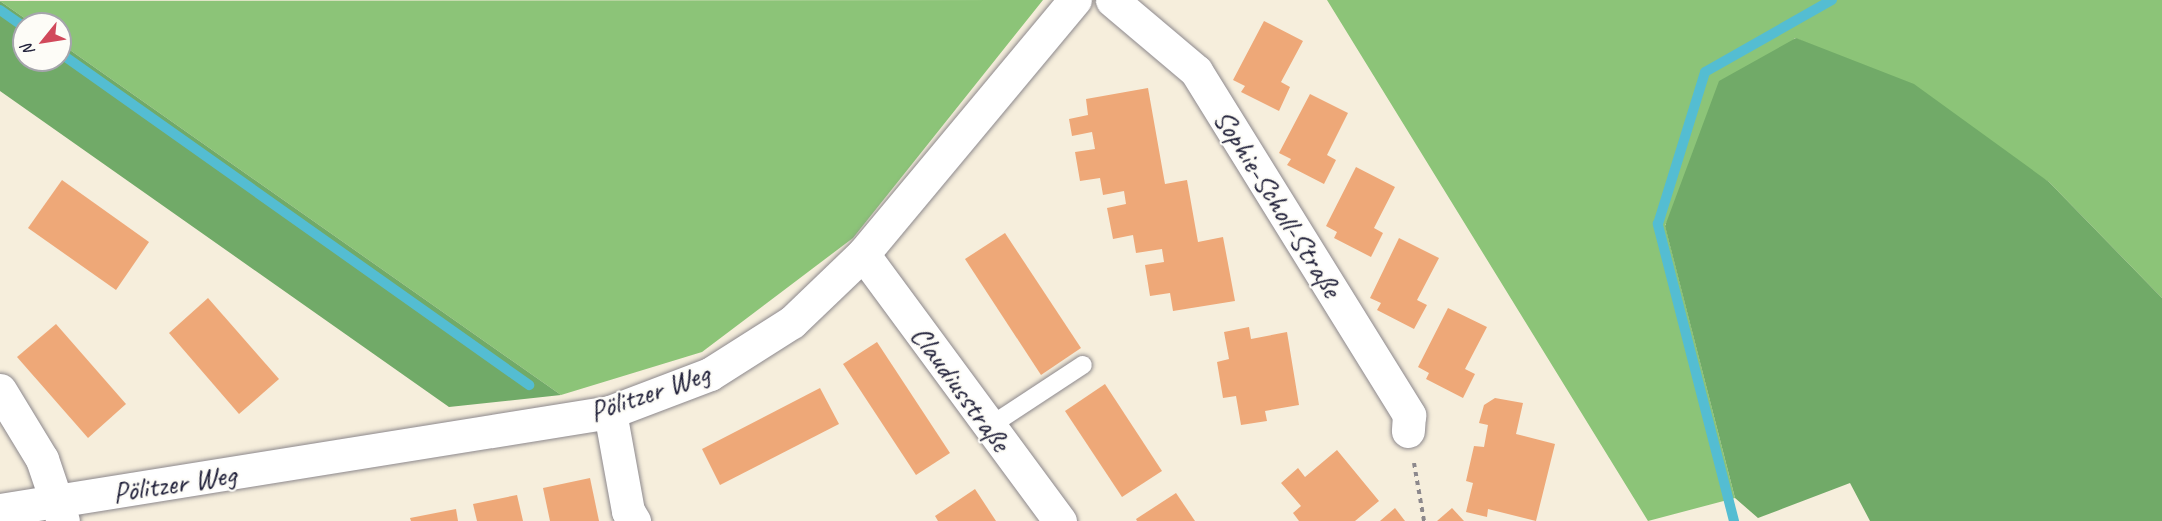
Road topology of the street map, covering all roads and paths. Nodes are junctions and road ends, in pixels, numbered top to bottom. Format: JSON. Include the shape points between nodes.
{"nodes":[{"id":1,"x":1075,"y":0,"type":"edge"},
{"id":2,"x":1112,"y":0,"type":"edge"},
{"id":3,"x":863,"y":254,"type":"junction"},
{"id":4,"x":1083,"y":365,"type":"dead end"},
{"id":5,"x":0,"y":390,"type":"edge"},
{"id":6,"x":610,"y":412,"type":"junction"},
{"id":7,"x":990,"y":426,"type":"junction"},
{"id":8,"x":1408,"y":431,"type":"joint"},
{"id":9,"x":0,"y":510,"type":"edge"},
{"id":10,"x":59,"y":512,"type":"edge"},
{"id":11,"x":634,"y":521,"type":"edge"},
{"id":12,"x":1060,"y":521,"type":"edge"},
{"id":13,"x":1424,"y":521,"type":"edge"}],
"edges":[{"from":1,"to":3,"type":"main road","name":"Pölitzer Weg"},
{"from":2,"to":8,"type":"main road","name":"Sophie-Scholl-Straße","via":[[1196,71],[1409,415]]},
{"from":3,"to":6,"type":"main road","name":"Pölitzer Weg","via":[[792,322],[719,369]]},
{"from":3,"to":7,"type":"main road","name":"Claudiusstraße"},
{"from":4,"to":7,"type":"lane"},
{"from":5,"to":10,"type":"main road","via":[[42,459]]},
{"from":6,"to":10,"type":"main road","name":"Pölitzer Weg"},
{"from":6,"to":11,"type":"main road","via":[[628,511]]},
{"from":7,"to":12,"type":"main road","name":"Claudiusstraße"},
{"from":8,"to":13,"type":"path"},
{"from":9,"to":10,"type":"main road","name":"Pölitzer Weg"}]}
